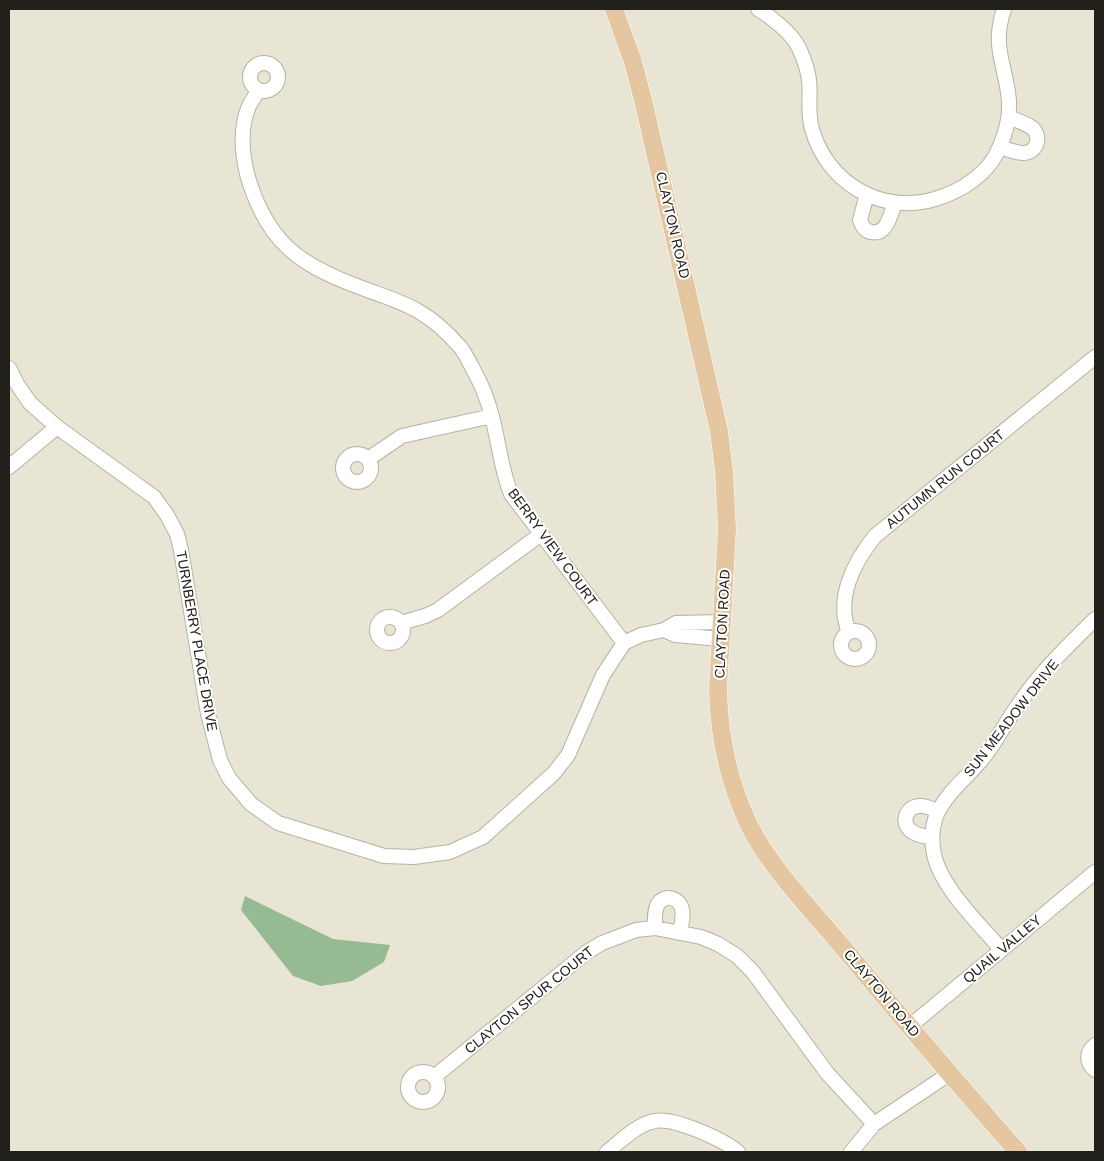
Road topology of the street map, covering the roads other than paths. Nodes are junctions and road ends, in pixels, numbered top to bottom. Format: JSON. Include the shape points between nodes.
{"nodes":[{"id":1,"x":758,"y":9,"type":"edge"},
{"id":2,"x":1004,"y":9,"type":"edge"},
{"id":3,"x":617,"y":10,"type":"edge"},
{"id":4,"x":259,"y":90,"type":"dead end"},
{"id":5,"x":1009,"y":117,"type":"junction"},
{"id":6,"x":1000,"y":147,"type":"junction"},
{"id":7,"x":867,"y":194,"type":"junction"},
{"id":8,"x":895,"y":202,"type":"junction"},
{"id":9,"x":1095,"y":357,"type":"edge"},
{"id":10,"x":9,"y":368,"type":"edge"},
{"id":11,"x":492,"y":416,"type":"junction"},
{"id":12,"x":57,"y":427,"type":"junction"},
{"id":13,"x":368,"y":459,"type":"dead end"},
{"id":14,"x":9,"y":467,"type":"edge"},
{"id":15,"x":541,"y":534,"type":"junction"},
{"id":16,"x":1095,"y":619,"type":"edge"},
{"id":17,"x":401,"y":623,"type":"dead end"},
{"id":18,"x":721,"y":630,"type":"junction"},
{"id":19,"x":849,"y":632,"type":"dead end"},
{"id":20,"x":624,"y":643,"type":"junction"},
{"id":21,"x":938,"y":811,"type":"junction"},
{"id":22,"x":932,"y":838,"type":"junction"},
{"id":23,"x":1095,"y":872,"type":"edge"},
{"id":24,"x":655,"y":928,"type":"junction"},
{"id":25,"x":680,"y":932,"type":"junction"},
{"id":26,"x":1001,"y":949,"type":"junction"},
{"id":27,"x":909,"y":1027,"type":"junction"},
{"id":28,"x":1095,"y":1045,"type":"edge"},
{"id":29,"x":1095,"y":1070,"type":"edge"},
{"id":30,"x":949,"y":1074,"type":"junction"},
{"id":31,"x":434,"y":1078,"type":"dead end"},
{"id":32,"x":874,"y":1124,"type":"junction"},
{"id":33,"x":606,"y":1152,"type":"edge"},
{"id":34,"x":738,"y":1152,"type":"edge"},
{"id":35,"x":851,"y":1152,"type":"edge"},
{"id":36,"x":1018,"y":1152,"type":"edge"}],
"edges":[{"from":1,"to":7,"type":"street","via":[[798,46],[809,79],[811,128],[822,154],[845,181]]},
{"from":2,"to":5,"type":"street","via":[[998,44],[1006,78]]},
{"from":3,"to":18,"type":"main road","name":"CLAYTON ROAD","via":[[643,100],[719,431],[727,510]]},
{"from":4,"to":11,"type":"street","name":"BERRY VIEW COURT","via":[[249,105],[243,145],[250,184],[265,220],[304,262],[418,311],[433,322],[462,350],[481,384]]},
{"from":5,"to":6,"type":"street"},
{"from":5,"to":6,"type":"street","via":[[1032,128],[1037,136],[1036,145],[1024,153]]},
{"from":6,"to":8,"type":"street","via":[[982,172],[959,190],[920,203]]},
{"from":7,"to":8,"type":"street"},
{"from":7,"to":8,"type":"street","via":[[860,220],[864,229],[870,232],[883,229]]},
{"from":9,"to":19,"type":"street","name":"AUTUMN RUN COURT","via":[[876,536],[857,561],[848,584],[844,604]]},
{"from":10,"to":12,"type":"street","name":"TURNBERRY PLACE DRIVE","via":[[30,403]]},
{"from":11,"to":13,"type":"street","via":[[402,436]]},
{"from":11,"to":15,"type":"street","name":"BERRY VIEW COURT","via":[[505,479]]},
{"from":12,"to":14,"type":"street"},
{"from":12,"to":20,"type":"street","name":"TURNBERRY PLACE DRIVE","via":[[154,497],[167,515],[181,550],[208,714],[220,760],[229,778],[251,804],[278,823],[384,856],[422,856],[466,846],[483,837],[568,755],[603,675]]},
{"from":15,"to":17,"type":"street","via":[[438,610]]},
{"from":15,"to":20,"type":"street","name":"BERRY VIEW COURT"},
{"from":16,"to":21,"type":"street","name":"SUN MEADOW DRIVE","via":[[1030,689],[986,754]]},
{"from":18,"to":20,"type":"street","via":[[676,635],[664,630]]},
{"from":18,"to":27,"type":"main road","name":"CLAYTON ROAD","via":[[720,730],[734,790],[750,826],[784,877]]},
{"from":21,"to":22,"type":"street","name":"SUN MEADOW DRIVE"},
{"from":21,"to":22,"type":"street","via":[[920,806],[912,808],[906,815],[906,824],[911,831]]},
{"from":22,"to":26,"type":"street","name":"SUN MEADOW DRIVE","via":[[933,854],[945,882]]},
{"from":23,"to":26,"type":"street","name":"QUAIL VALLEY"},
{"from":24,"to":25,"type":"street","name":"CLAYTON SPUR COURT"},
{"from":24,"to":25,"type":"street","via":[[658,903],[673,898],[682,907]]},
{"from":24,"to":31,"type":"street","name":"CLAYTON SPUR COURT","via":[[636,930],[587,952]]},
{"from":25,"to":32,"type":"street","name":"CLAYTON SPUR COURT","via":[[701,936],[737,956],[753,972],[827,1073]]},
{"from":26,"to":27,"type":"street","name":"QUAIL VALLEY"},
{"from":27,"to":30,"type":"main road","name":"CLAYTON ROAD"},
{"from":28,"to":29,"type":"street","via":[[1088,1060]]},
{"from":30,"to":32,"type":"street"},
{"from":30,"to":36,"type":"main road","name":"CLAYTON ROAD"},
{"from":32,"to":35,"type":"street"},
{"from":33,"to":34,"type":"street","via":[[632,1132],[656,1120],[692,1128]]}]}
